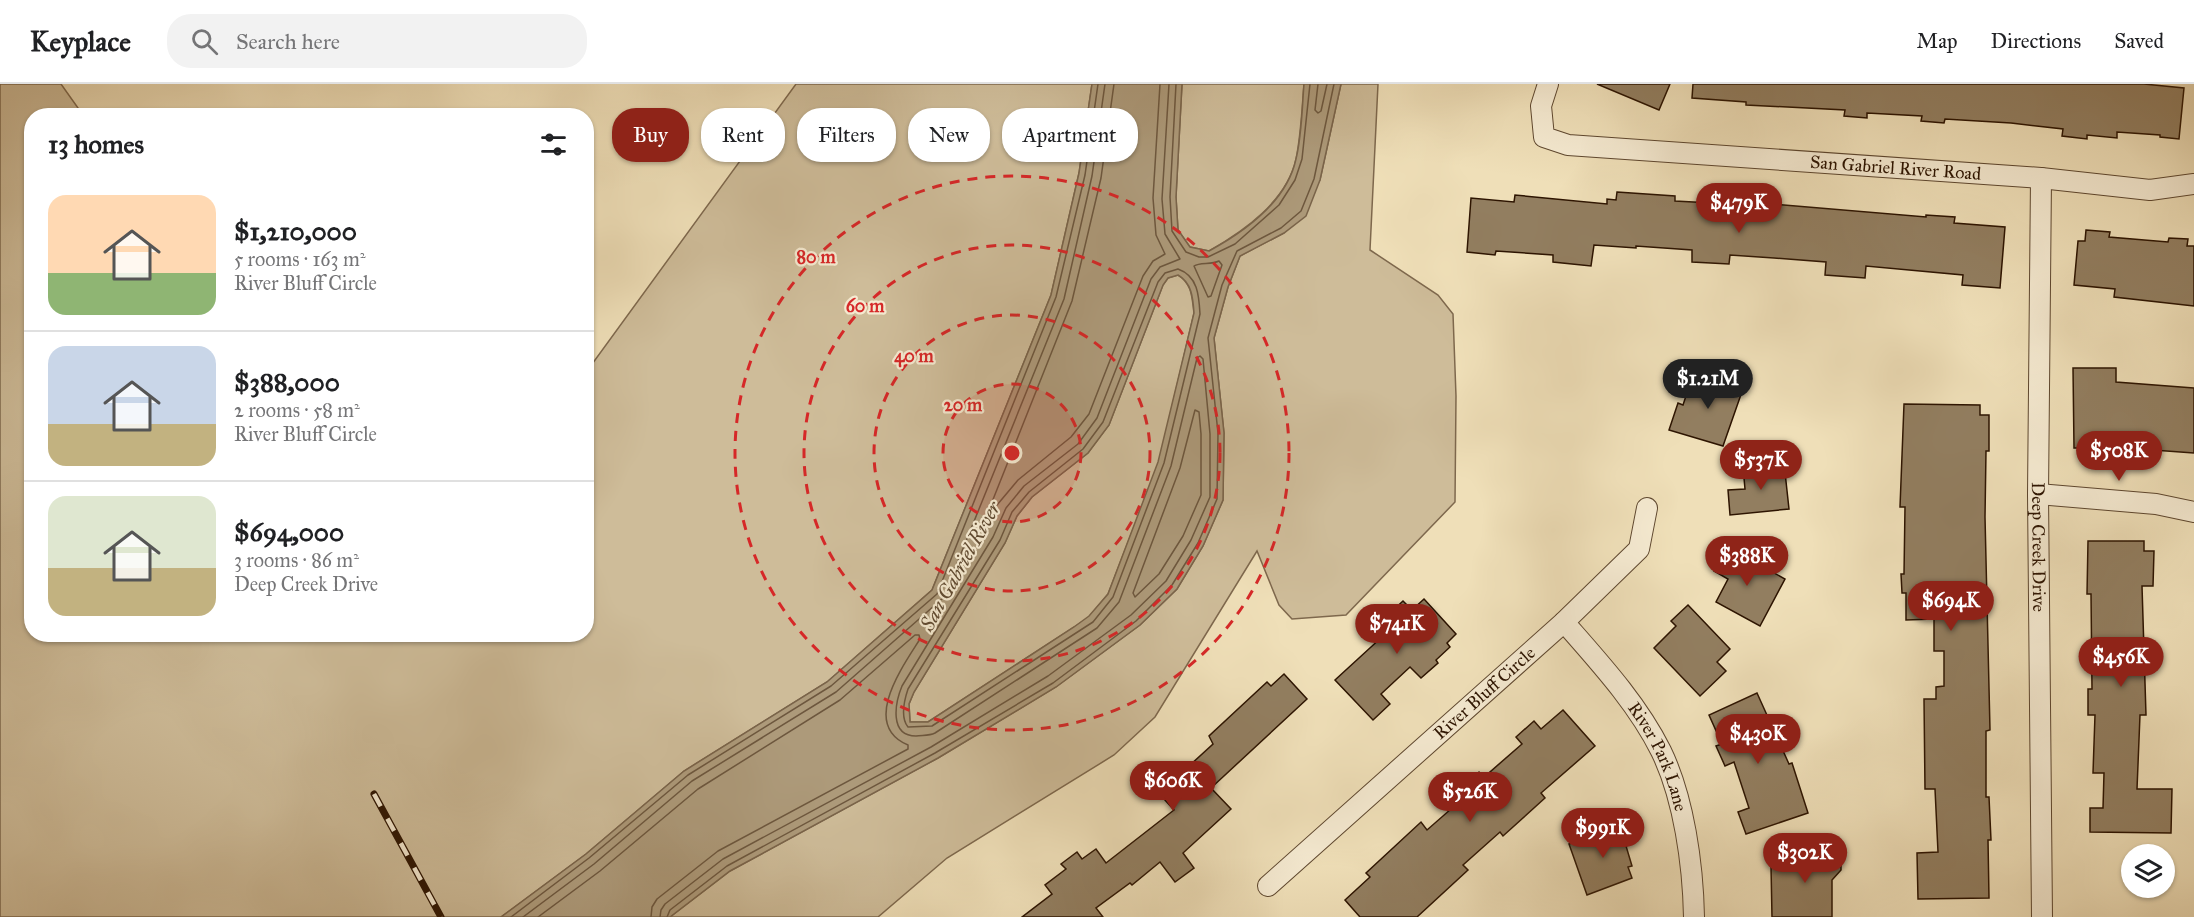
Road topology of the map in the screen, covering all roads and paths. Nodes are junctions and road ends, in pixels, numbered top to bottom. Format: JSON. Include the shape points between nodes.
{"nodes":[{"id":1,"x":1548,"y":84,"type":"edge"},
{"id":2,"x":2041,"y":178,"type":"junction"},
{"id":3,"x":2194,"y":184,"type":"edge"},
{"id":4,"x":2038,"y":494,"type":"junction"},
{"id":5,"x":1647,"y":508,"type":"dead end"},
{"id":6,"x":2194,"y":512,"type":"edge"},
{"id":7,"x":1564,"y":622,"type":"junction"},
{"id":8,"x":1268,"y":886,"type":"dead end"},
{"id":9,"x":1694,"y":917,"type":"edge"},
{"id":10,"x":2042,"y":917,"type":"edge"}],
"edges":[{"from":1,"to":2,"type":"street","name":"San Gabriel River Road","via":[[1541,106],[1544,137],[1568,145]]},
{"from":2,"to":3,"type":"street","name":"San Gabriel River Road","via":[[2151,190]]},
{"from":2,"to":4,"type":"street","name":"Deep Creek Drive"},
{"from":4,"to":6,"type":"street","via":[[2156,504]]},
{"from":4,"to":10,"type":"street","name":"Deep Creek Drive"},
{"from":5,"to":7,"type":"street","name":"River Bluff Circle","via":[[1639,549]]},
{"from":7,"to":8,"type":"street","name":"River Bluff Circle"},
{"from":7,"to":9,"type":"street","name":"River Park Lane","via":[[1634,707],[1661,752],[1683,814]]}]}
